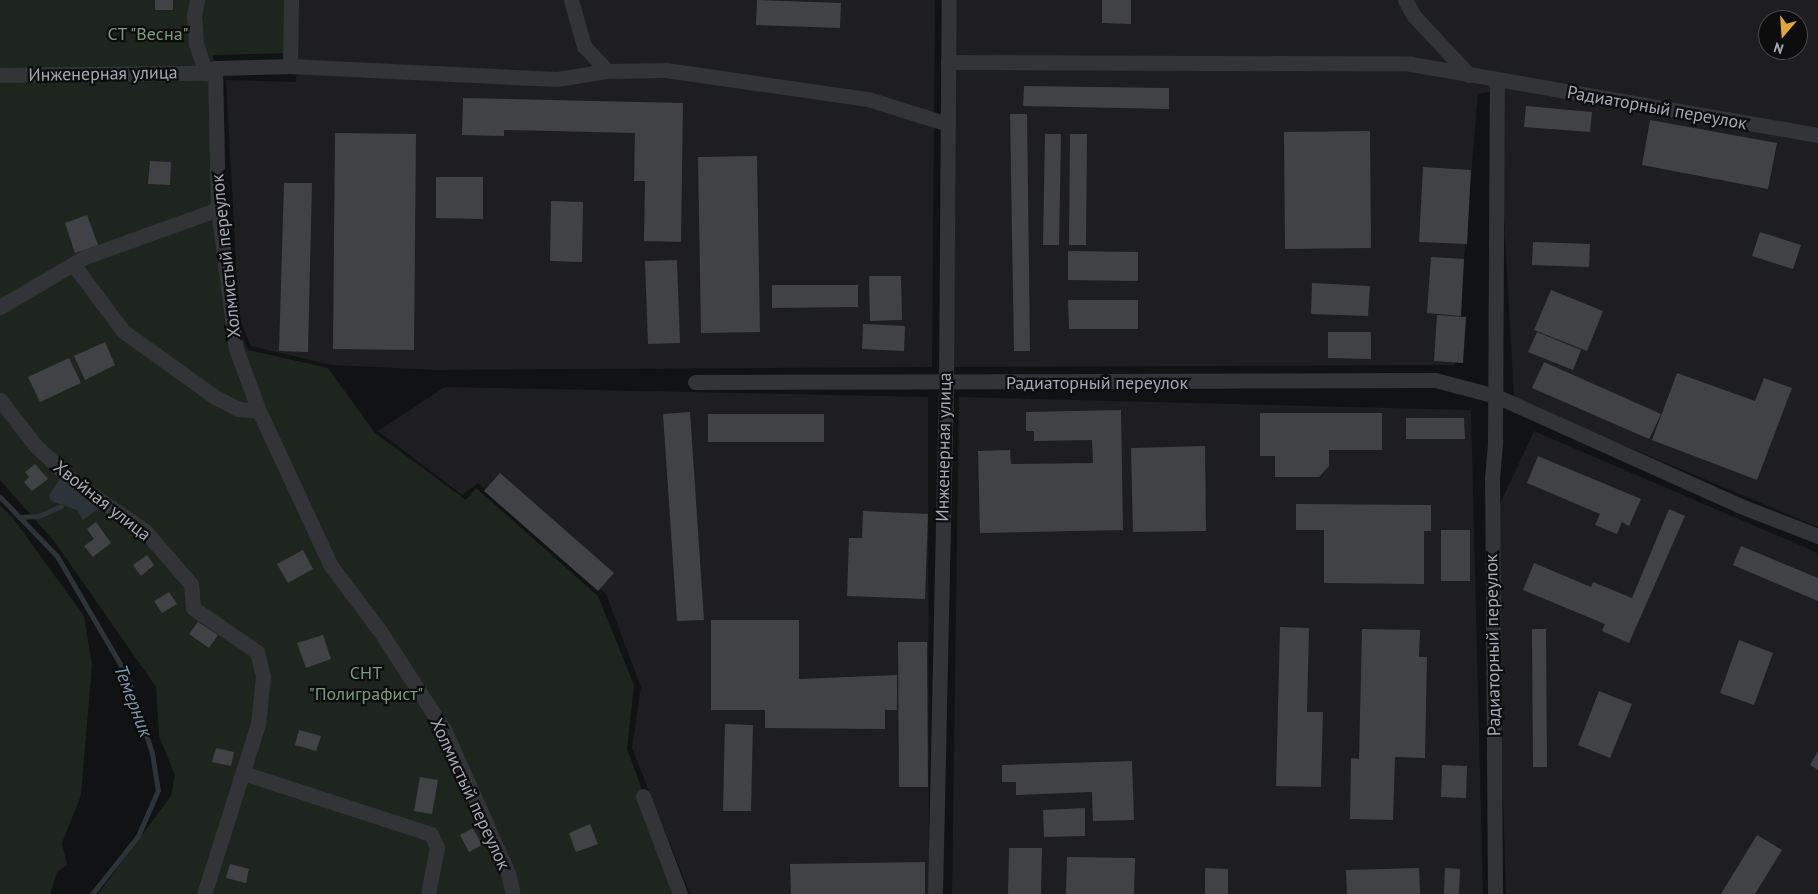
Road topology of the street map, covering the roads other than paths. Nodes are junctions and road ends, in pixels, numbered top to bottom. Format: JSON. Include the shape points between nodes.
{"nodes":[{"id":1,"x":197,"y":0,"type":"edge"},
{"id":2,"x":291,"y":0,"type":"edge"},
{"id":3,"x":571,"y":0,"type":"edge"},
{"id":4,"x":949,"y":0,"type":"edge"},
{"id":5,"x":1405,"y":0,"type":"edge"},
{"id":6,"x":948,"y":62,"type":"junction"},
{"id":7,"x":290,"y":66,"type":"junction"},
{"id":8,"x":211,"y":70,"type":"junction"},
{"id":9,"x":607,"y":70,"type":"junction"},
{"id":10,"x":0,"y":75,"type":"edge"},
{"id":11,"x":1469,"y":75,"type":"junction"},
{"id":12,"x":1497,"y":80,"type":"junction"},
{"id":13,"x":948,"y":124,"type":"junction"},
{"id":14,"x":1818,"y":135,"type":"edge"},
{"id":15,"x":218,"y":209,"type":"junction"},
{"id":16,"x":73,"y":264,"type":"junction"},
{"id":17,"x":0,"y":306,"type":"edge"},
{"id":18,"x":695,"y":382,"type":"dead end"},
{"id":19,"x":946,"y":384,"type":"junction"},
{"id":20,"x":1496,"y":396,"type":"junction"},
{"id":21,"x":0,"y":400,"type":"edge"},
{"id":22,"x":258,"y":411,"type":"junction"},
{"id":23,"x":1818,"y":536,"type":"edge"},
{"id":24,"x":243,"y":773,"type":"junction"},
{"id":25,"x":643,"y":796,"type":"dead end"},
{"id":26,"x":204,"y":894,"type":"edge"},
{"id":27,"x":428,"y":894,"type":"edge"},
{"id":28,"x":513,"y":894,"type":"edge"},
{"id":29,"x":680,"y":894,"type":"edge"},
{"id":30,"x":935,"y":894,"type":"edge"},
{"id":31,"x":1495,"y":894,"type":"edge"}],
"edges":[{"from":1,"to":8,"type":"street","via":[[194,15],[196,44]]},
{"from":2,"to":7,"type":"street"},
{"from":3,"to":9,"type":"street","via":[[584,46]]},
{"from":4,"to":6,"type":"street","name":"Инженерная улица"},
{"from":5,"to":11,"type":"street","via":[[1414,16]]},
{"from":6,"to":11,"type":"street","name":"Радиаторный переулок","via":[[1411,64]]},
{"from":6,"to":13,"type":"street","name":"Инженерная улица"},
{"from":7,"to":8,"type":"street","name":"Инженерная улица"},
{"from":7,"to":9,"type":"street","name":"Инженерная улица","via":[[557,79]]},
{"from":8,"to":10,"type":"street","name":"Инженерная улица"},
{"from":8,"to":15,"type":"street","name":"Холмистый переулок"},
{"from":9,"to":13,"type":"street","name":"Инженерная улица","via":[[666,70],[868,99]]},
{"from":11,"to":12,"type":"street","name":"Радиаторный переулок"},
{"from":12,"to":14,"type":"street","name":"Радиаторный переулок"},
{"from":12,"to":20,"type":"street","name":"Радиаторный переулок"},
{"from":13,"to":19,"type":"street","name":"Инженерная улица"},
{"from":15,"to":16,"type":"street"},
{"from":15,"to":22,"type":"street","name":"Холмистый переулок","via":[[236,349]]},
{"from":16,"to":17,"type":"street"},
{"from":16,"to":22,"type":"street","via":[[123,331],[215,397],[239,409]]},
{"from":18,"to":19,"type":"street","name":"Радиаторный переулок"},
{"from":19,"to":20,"type":"street","name":"Радиаторный переулок","via":[[1435,380]]},
{"from":19,"to":30,"type":"street","name":"Инженерная улица"},
{"from":20,"to":23,"type":"street","name":"Радиаторный переулок","via":[[1738,505]]},
{"from":20,"to":31,"type":"street","name":"Радиаторный переулок","via":[[1492,478]]},
{"from":21,"to":24,"type":"street","name":"Хвойная улица","via":[[34,445],[75,483],[145,531],[191,584],[193,608],[257,652],[263,676],[258,724]]},
{"from":22,"to":28,"type":"street","name":"Холмистый переулок","via":[[331,566],[380,632],[445,731],[508,873]]},
{"from":24,"to":26,"type":"street","name":"Хвойная улица"},
{"from":24,"to":27,"type":"street","via":[[431,834],[437,847]]},
{"from":25,"to":29,"type":"street"}]}
